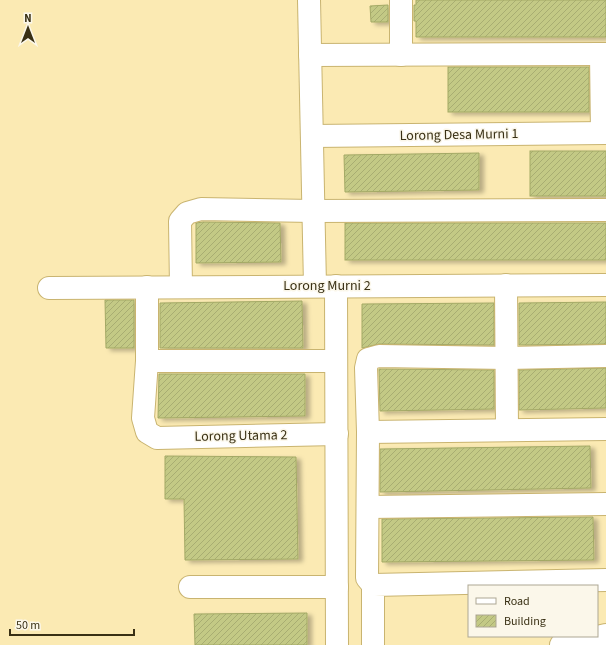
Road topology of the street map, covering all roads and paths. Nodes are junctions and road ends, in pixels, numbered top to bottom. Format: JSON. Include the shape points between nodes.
{"nodes":[{"id":1,"x":309,"y":0,"type":"edge"},
{"id":2,"x":401,"y":0,"type":"edge"},
{"id":3,"x":604,"y":54,"type":"edge"},
{"id":4,"x":310,"y":55,"type":"junction"},
{"id":5,"x":401,"y":55,"type":"junction"},
{"id":6,"x":604,"y":133,"type":"edge"},
{"id":7,"x":312,"y":136,"type":"junction"},
{"id":8,"x":606,"y":210,"type":"edge"},
{"id":9,"x":313,"y":211,"type":"junction"},
{"id":10,"x":506,"y":285,"type":"junction"},
{"id":11,"x":606,"y":285,"type":"edge"},
{"id":12,"x":326,"y":286,"type":"junction"},
{"id":13,"x":147,"y":287,"type":"junction"},
{"id":14,"x":181,"y":287,"type":"junction"},
{"id":15,"x":49,"y":288,"type":"dead end"},
{"id":16,"x":606,"y":356,"type":"edge"},
{"id":17,"x":507,"y":358,"type":"junction"},
{"id":18,"x":336,"y":360,"type":"junction"},
{"id":19,"x":147,"y":361,"type":"junction"},
{"id":20,"x":606,"y":429,"type":"edge"},
{"id":21,"x":507,"y":430,"type":"junction"},
{"id":22,"x":368,"y":432,"type":"junction"},
{"id":23,"x":336,"y":434,"type":"junction"},
{"id":24,"x":606,"y":504,"type":"edge"},
{"id":25,"x":368,"y":507,"type":"junction"},
{"id":26,"x":606,"y":580,"type":"edge"},
{"id":27,"x":373,"y":586,"type":"junction"},
{"id":28,"x":190,"y":587,"type":"dead end"},
{"id":29,"x":337,"y":587,"type":"junction"},
{"id":30,"x":599,"y":639,"type":"edge"},
{"id":31,"x":337,"y":645,"type":"edge"},
{"id":32,"x":373,"y":645,"type":"edge"},
{"id":33,"x":561,"y":645,"type":"edge"}],
"edges":[{"from":1,"to":4,"type":"street"},
{"from":2,"to":5,"type":"street"},
{"from":3,"to":5,"type":"street"},
{"from":3,"to":6,"type":"street"},
{"from":4,"to":5,"type":"street"},
{"from":4,"to":7,"type":"street"},
{"from":6,"to":7,"type":"street","name":"Lorong Desa Murni 1"},
{"from":7,"to":9,"type":"street"},
{"from":8,"to":9,"type":"street"},
{"from":9,"to":12,"type":"street"},
{"from":9,"to":14,"type":"street","via":[[201,209],[186,213],[180,220]]},
{"from":10,"to":11,"type":"street","name":"Lorong Murni 2"},
{"from":10,"to":12,"type":"street","name":"Lorong Murni 2"},
{"from":10,"to":17,"type":"street"},
{"from":12,"to":14,"type":"street","name":"Lorong Murni 2"},
{"from":12,"to":18,"type":"street"},
{"from":13,"to":14,"type":"street","name":"Lorong Murni 2"},
{"from":13,"to":15,"type":"street","name":"Lorong Murni 2"},
{"from":13,"to":19,"type":"street"},
{"from":16,"to":17,"type":"street"},
{"from":17,"to":21,"type":"street"},
{"from":17,"to":22,"type":"street","via":[[379,356],[368,359]]},
{"from":18,"to":19,"type":"street"},
{"from":18,"to":23,"type":"street"},
{"from":19,"to":23,"type":"street","name":"Lorong Utama 2","via":[[143,418],[147,432],[158,438]]},
{"from":20,"to":21,"type":"street"},
{"from":21,"to":22,"type":"street"},
{"from":22,"to":25,"type":"street"},
{"from":23,"to":29,"type":"street"},
{"from":24,"to":25,"type":"street"},
{"from":25,"to":27,"type":"street","via":[[367,578]]},
{"from":26,"to":27,"type":"street"},
{"from":27,"to":32,"type":"street"},
{"from":28,"to":29,"type":"street"},
{"from":29,"to":31,"type":"street"},
{"from":30,"to":33,"type":"street"}]}
